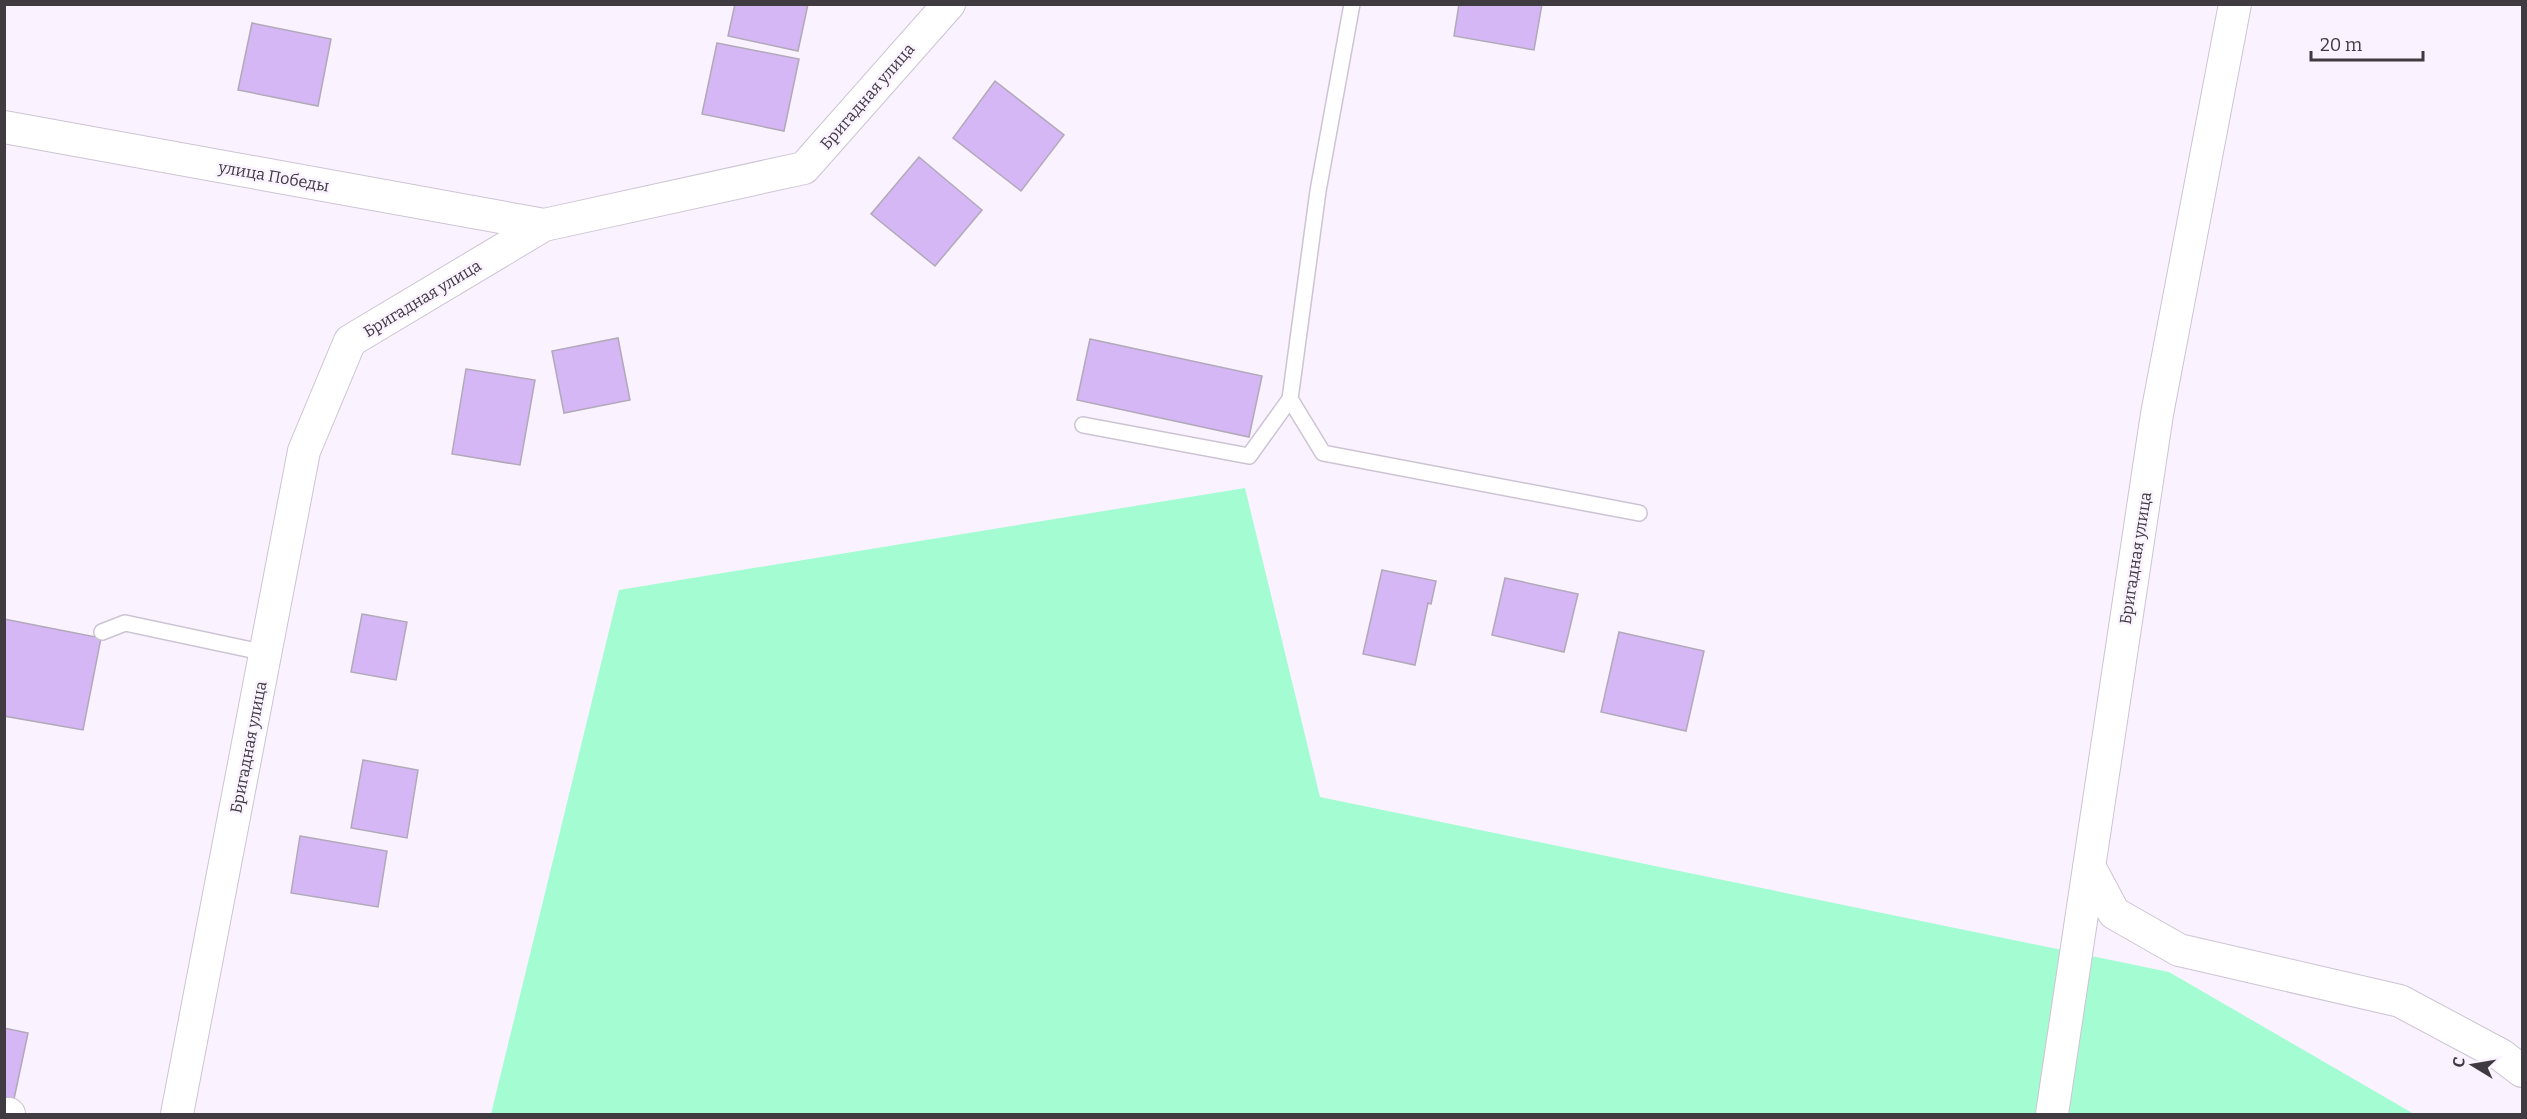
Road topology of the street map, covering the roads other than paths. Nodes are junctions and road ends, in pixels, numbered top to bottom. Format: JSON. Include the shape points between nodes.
{"nodes":[{"id":1,"x":948,"y":4,"type":"edge"},
{"id":2,"x":1352,"y":4,"type":"edge"},
{"id":3,"x":2235,"y":4,"type":"edge"},
{"id":4,"x":4,"y":127,"type":"edge"},
{"id":5,"x":544,"y":225,"type":"junction"},
{"id":6,"x":1290,"y":399,"type":"junction"},
{"id":7,"x":1083,"y":425,"type":"dead end"},
{"id":8,"x":1639,"y":513,"type":"dead end"},
{"id":9,"x":102,"y":632,"type":"dead end"},
{"id":10,"x":266,"y":653,"type":"junction"},
{"id":11,"x":2089,"y":866,"type":"junction"},
{"id":12,"x":2523,"y":1071,"type":"edge"},
{"id":13,"x":4,"y":1114,"type":"edge"},
{"id":14,"x":9,"y":1114,"type":"edge"},
{"id":15,"x":177,"y":1114,"type":"edge"},
{"id":16,"x":2052,"y":1114,"type":"edge"}],
"edges":[{"from":1,"to":5,"type":"street","name":"Бригадная улица","via":[[804,168]]},
{"from":2,"to":6,"type":"lane","via":[[1318,191]]},
{"from":3,"to":11,"type":"street","name":"Бригадная улица","via":[[2157,414]]},
{"from":4,"to":5,"type":"street","name":"улица Победы"},
{"from":5,"to":10,"type":"street","name":"Бригадная улица","via":[[350,341],[304,451]]},
{"from":6,"to":7,"type":"lane","via":[[1250,456]]},
{"from":6,"to":8,"type":"lane","via":[[1323,453]]},
{"from":9,"to":10,"type":"lane","via":[[125,623]]},
{"from":10,"to":15,"type":"street","name":"Бригадная улица"},
{"from":11,"to":12,"type":"street","via":[[2114,913],[2179,950],[2400,1001],[2501,1055]]},
{"from":11,"to":16,"type":"street","name":"Бригадная улица"},
{"from":13,"to":14,"type":"street"}]}
